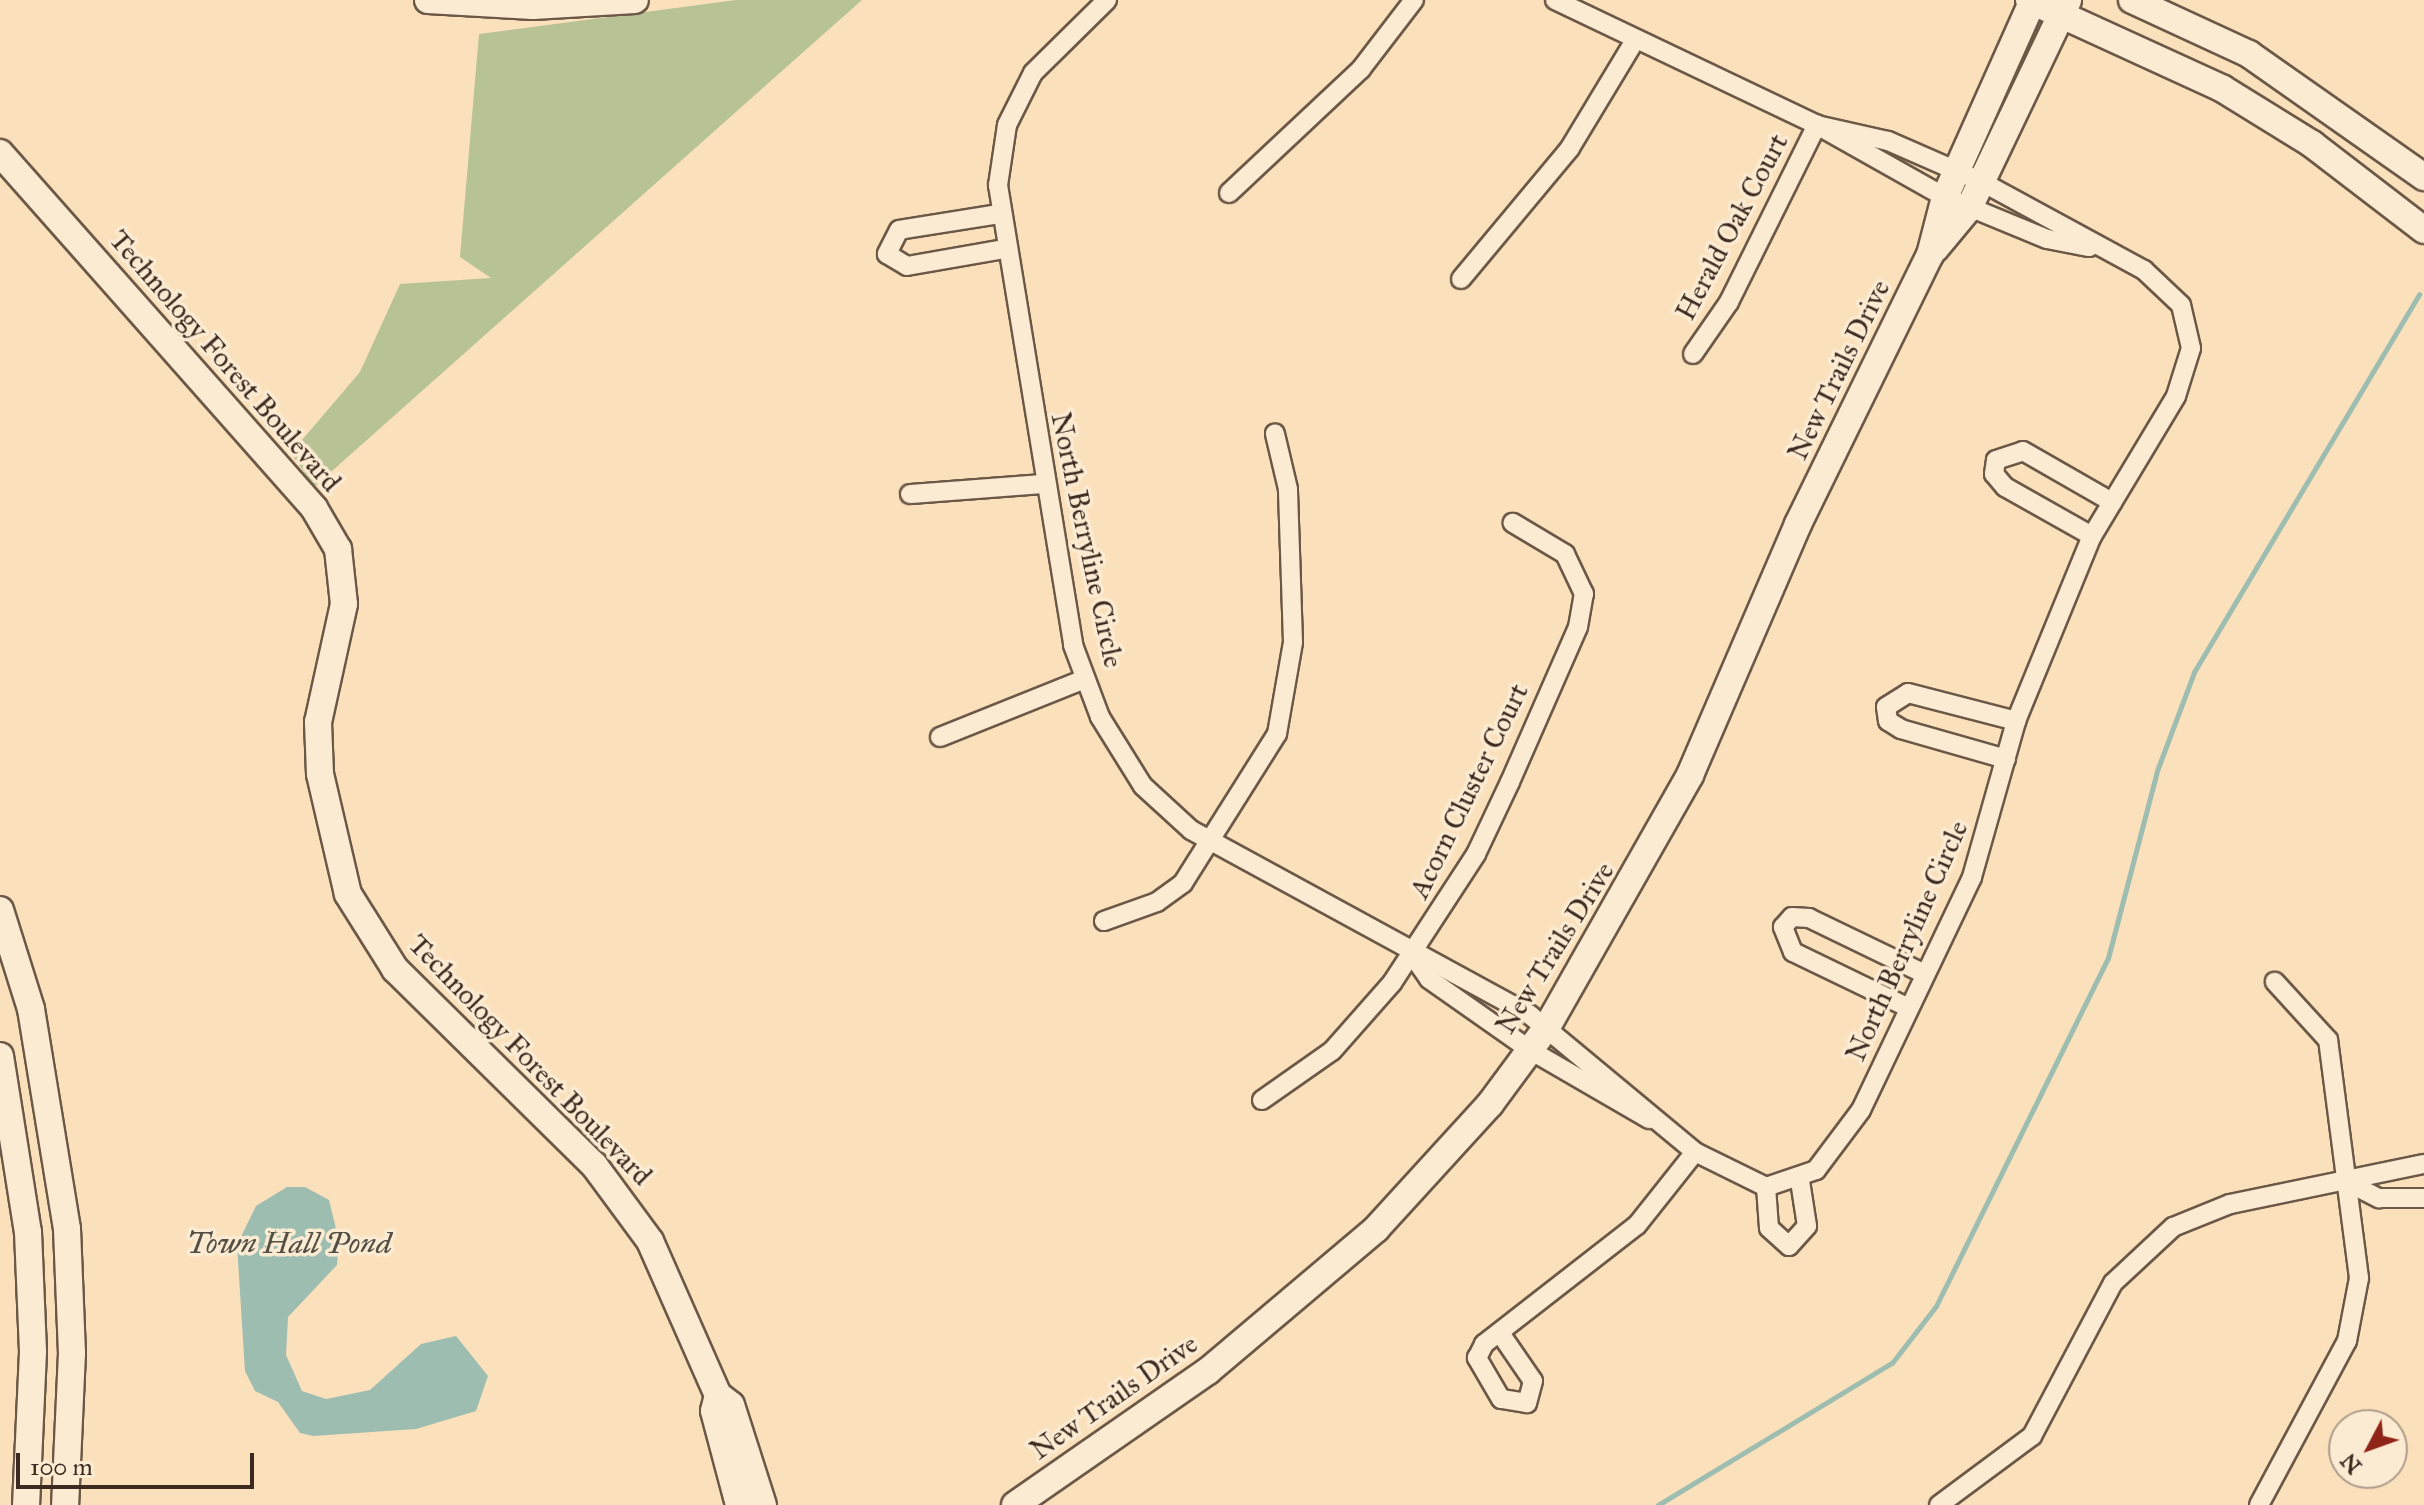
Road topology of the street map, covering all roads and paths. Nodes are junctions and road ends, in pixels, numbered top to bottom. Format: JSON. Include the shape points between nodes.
{"nodes":[{"id":1,"x":428,"y":0,"type":"edge"},
{"id":2,"x":635,"y":0,"type":"edge"},
{"id":3,"x":1107,"y":0,"type":"edge"},
{"id":4,"x":1414,"y":0,"type":"edge"},
{"id":5,"x":1555,"y":0,"type":"edge"},
{"id":6,"x":2132,"y":0,"type":"edge"},
{"id":7,"x":457,"y":1,"type":"edge"},
{"id":8,"x":2032,"y":1,"type":"edge"},
{"id":9,"x":2065,"y":7,"type":"edge"},
{"id":10,"x":1634,"y":42,"type":"junction"},
{"id":11,"x":1817,"y":125,"type":"junction"},
{"id":12,"x":0,"y":153,"type":"edge"},
{"id":13,"x":1956,"y":170,"type":"junction"},
{"id":14,"x":2424,"y":177,"type":"edge"},
{"id":15,"x":1982,"y":182,"type":"junction"},
{"id":16,"x":1229,"y":193,"type":"dead end"},
{"id":17,"x":1945,"y":197,"type":"junction"},
{"id":18,"x":1969,"y":208,"type":"junction"},
{"id":19,"x":999,"y":214,"type":"junction"},
{"id":20,"x":2424,"y":230,"type":"edge"},
{"id":21,"x":2096,"y":248,"type":"junction"},
{"id":22,"x":1004,"y":249,"type":"junction"},
{"id":23,"x":1930,"y":255,"type":"junction"},
{"id":24,"x":1461,"y":279,"type":"dead end"},
{"id":25,"x":1693,"y":354,"type":"dead end"},
{"id":26,"x":1275,"y":434,"type":"dead end"},
{"id":27,"x":1044,"y":484,"type":"junction"},
{"id":28,"x":910,"y":494,"type":"dead end"},
{"id":29,"x":2112,"y":502,"type":"junction"},
{"id":30,"x":1513,"y":523,"type":"dead end"},
{"id":31,"x":2092,"y":536,"type":"junction"},
{"id":32,"x":1085,"y":679,"type":"junction"},
{"id":33,"x":2016,"y":721,"type":"junction"},
{"id":34,"x":940,"y":737,"type":"dead end"},
{"id":35,"x":2006,"y":759,"type":"junction"},
{"id":36,"x":1212,"y":844,"type":"junction"},
{"id":37,"x":0,"y":910,"type":"edge"},
{"id":38,"x":1104,"y":921,"type":"dead end"},
{"id":39,"x":1413,"y":956,"type":"junction"},
{"id":40,"x":1925,"y":974,"type":"junction"},
{"id":41,"x":2275,"y":982,"type":"dead end"},
{"id":42,"x":1909,"y":1008,"type":"junction"},
{"id":43,"x":1547,"y":1027,"type":"junction"},
{"id":44,"x":1530,"y":1050,"type":"junction"},
{"id":45,"x":0,"y":1056,"type":"edge"},
{"id":46,"x":1262,"y":1100,"type":"dead end"},
{"id":47,"x":1652,"y":1121,"type":"junction"},
{"id":48,"x":1695,"y":1152,"type":"junction"},
{"id":49,"x":2424,"y":1164,"type":"edge"},
{"id":50,"x":1800,"y":1181,"type":"junction"},
{"id":51,"x":2349,"y":1183,"type":"junction"},
{"id":52,"x":1766,"y":1187,"type":"junction"},
{"id":53,"x":2424,"y":1198,"type":"edge"},
{"id":54,"x":1500,"y":1333,"type":"dead end"},
{"id":55,"x":718,"y":1395,"type":"junction"},
{"id":56,"x":26,"y":1505,"type":"edge"},
{"id":57,"x":65,"y":1505,"type":"edge"},
{"id":58,"x":739,"y":1505,"type":"edge"},
{"id":59,"x":763,"y":1505,"type":"edge"},
{"id":60,"x":1015,"y":1505,"type":"edge"},
{"id":61,"x":1939,"y":1505,"type":"edge"},
{"id":62,"x":2259,"y":1505,"type":"edge"}],
"edges":[{"from":1,"to":7,"type":"street"},
{"from":2,"to":7,"type":"street"},
{"from":3,"to":19,"type":"street","name":"North Berryline Circle","via":[[1054,47],[1019,98],[1000,155]]},
{"from":4,"to":16,"type":"street","via":[[1361,69]]},
{"from":5,"to":10,"type":"street"},
{"from":6,"to":14,"type":"street","via":[[2249,54],[2338,110]]},
{"from":8,"to":9,"type":"street"},
{"from":8,"to":13,"type":"street","name":"New Trails Drive"},
{"from":9,"to":15,"type":"street","name":"New Trails Drive"},
{"from":9,"to":20,"type":"street","via":[[2223,89],[2312,144]]},
{"from":10,"to":11,"type":"street"},
{"from":10,"to":24,"type":"street","via":[[1570,148]]},
{"from":11,"to":13,"type":"street","name":"North Berryline Circle","via":[[1888,141]]},
{"from":11,"to":17,"type":"street"},
{"from":11,"to":25,"type":"street","name":"Herald Oak Court","via":[[1729,302]]},
{"from":12,"to":55,"type":"street","name":"Technology Forest Boulevard","via":[[314,508],[338,549],[344,604],[324,688],[319,761],[324,815],[348,894],[395,969],[626,1204],[671,1280]]},
{"from":13,"to":15,"type":"street","name":"North Berryline Circle"},
{"from":13,"to":17,"type":"street","name":"New Trails Drive"},
{"from":15,"to":18,"type":"street","name":"New Trails Drive"},
{"from":15,"to":21,"type":"street","name":"North Berryline Circle"},
{"from":17,"to":18,"type":"street"},
{"from":17,"to":23,"type":"street","name":"New Trails Drive"},
{"from":18,"to":21,"type":"street","via":[[2047,239]]},
{"from":18,"to":23,"type":"street","name":"New Trails Drive"},
{"from":19,"to":22,"type":"street","name":"North Berryline Circle"},
{"from":19,"to":22,"type":"street","via":[[899,230],[887,254],[907,266]]},
{"from":21,"to":29,"type":"street","name":"North Berryline Circle","via":[[2167,286],[2181,305],[2191,348],[2176,396]]},
{"from":22,"to":27,"type":"street","name":"North Berryline Circle"},
{"from":23,"to":43,"type":"street","name":"New Trails Drive","via":[[1798,524],[1690,775]]},
{"from":26,"to":36,"type":"street","via":[[1288,489],[1293,642],[1287,701],[1260,771]]},
{"from":27,"to":28,"type":"street"},
{"from":27,"to":32,"type":"street","name":"North Berryline Circle"},
{"from":29,"to":31,"type":"street","name":"North Berryline Circle"},
{"from":29,"to":31,"type":"street","via":[[2023,451],[1996,460],[1994,474],[2005,487]]},
{"from":30,"to":39,"type":"street","name":"Acorn Cluster Court","via":[[1544,536],[1578,573],[1584,594],[1578,627],[1476,854]]},
{"from":31,"to":33,"type":"street","name":"North Berryline Circle"},
{"from":32,"to":34,"type":"street"},
{"from":32,"to":36,"type":"street","name":"North Berryline Circle","via":[[1143,786]]},
{"from":33,"to":35,"type":"street","name":"North Berryline Circle"},
{"from":33,"to":35,"type":"street","via":[[1908,693],[1886,707],[1888,721],[1901,729]]},
{"from":35,"to":40,"type":"street","name":"North Berryline Circle","via":[[1972,877]]},
{"from":36,"to":38,"type":"street","via":[[1183,883],[1157,902]]},
{"from":36,"to":39,"type":"street","name":"North Berryline Circle"},
{"from":37,"to":57,"type":"street","via":[[31,1009],[67,1229],[72,1353]]},
{"from":39,"to":43,"type":"street","name":"North Berryline Circle","via":[[1440,960]]},
{"from":39,"to":44,"type":"street","name":"North Berryline Circle","via":[[1429,979]]},
{"from":39,"to":46,"type":"street","name":"Acorn Cluster Court","via":[[1332,1051]]},
{"from":40,"to":42,"type":"street","name":"North Berryline Circle"},
{"from":40,"to":42,"type":"street","via":[[1809,918],[1792,917],[1783,927],[1793,952]]},
{"from":41,"to":51,"type":"street","via":[[2328,1040]]},
{"from":42,"to":50,"type":"street","name":"North Berryline Circle","via":[[1844,1143]]},
{"from":43,"to":44,"type":"street","name":"New Trails Drive"},
{"from":43,"to":47,"type":"street","name":"North Berryline Circle"},
{"from":44,"to":47,"type":"street","name":"North Berryline Circle"},
{"from":44,"to":60,"type":"street","name":"New Trails Drive","via":[[1435,1167],[1307,1291],[1125,1434]]},
{"from":45,"to":56,"type":"street","via":[[28,1232],[33,1352]]},
{"from":47,"to":48,"type":"street","name":"North Berryline Circle"},
{"from":48,"to":52,"type":"street","name":"North Berryline Circle"},
{"from":48,"to":54,"type":"street","via":[[1637,1225]]},
{"from":49,"to":51,"type":"street","via":[[2378,1169]]},
{"from":50,"to":52,"type":"street"},
{"from":50,"to":52,"type":"street","via":[[1807,1226],[1789,1246],[1769,1228]]},
{"from":51,"to":53,"type":"street","via":[[2379,1198]]},
{"from":51,"to":61,"type":"street","via":[[2210,1209],[2156,1239],[2113,1283],[2032,1436]]},
{"from":51,"to":62,"type":"street","via":[[2360,1256],[2347,1341]]},
{"from":55,"to":58,"type":"street","name":"Technology Forest Boulevard","via":[[714,1411]]},
{"from":55,"to":59,"type":"street","via":[[731,1405]]}]}
